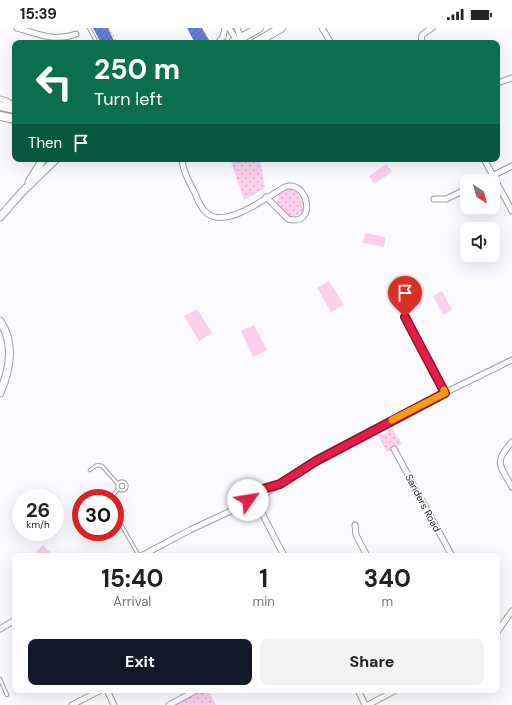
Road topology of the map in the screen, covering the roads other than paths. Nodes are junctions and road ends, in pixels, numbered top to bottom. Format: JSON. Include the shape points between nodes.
{"nodes":[{"id":1,"x":17,"y":28,"type":"edge"},
{"id":2,"x":89,"y":28,"type":"edge"},
{"id":3,"x":225,"y":28,"type":"edge"},
{"id":4,"x":229,"y":28,"type":"edge"},
{"id":5,"x":236,"y":28,"type":"edge"},
{"id":6,"x":258,"y":28,"type":"edge"},
{"id":7,"x":281,"y":28,"type":"edge"},
{"id":8,"x":322,"y":28,"type":"edge"},
{"id":9,"x":432,"y":28,"type":"edge"},
{"id":10,"x":76,"y":34,"type":"dead end"},
{"id":11,"x":95,"y":40,"type":"edge"},
{"id":12,"x":220,"y":40,"type":"edge"},
{"id":13,"x":237,"y":40,"type":"edge"},
{"id":14,"x":238,"y":40,"type":"edge"},
{"id":15,"x":240,"y":40,"type":"edge"},
{"id":16,"x":260,"y":40,"type":"edge"},
{"id":17,"x":329,"y":40,"type":"edge"},
{"id":18,"x":421,"y":40,"type":"edge"},
{"id":19,"x":512,"y":78,"type":"edge"},
{"id":20,"x":500,"y":82,"type":"edge"},
{"id":21,"x":0,"y":99,"type":"edge"},
{"id":22,"x":12,"y":105,"type":"edge"},
{"id":23,"x":0,"y":106,"type":"edge"},
{"id":24,"x":12,"y":108,"type":"edge"},
{"id":25,"x":0,"y":116,"type":"edge"},
{"id":26,"x":12,"y":118,"type":"edge"},
{"id":27,"x":41,"y":162,"type":"edge"},
{"id":28,"x":53,"y":162,"type":"edge"},
{"id":29,"x":183,"y":162,"type":"edge"},
{"id":30,"x":486,"y":162,"type":"edge"},
{"id":31,"x":512,"y":166,"type":"edge"},
{"id":32,"x":492,"y":174,"type":"edge"},
{"id":33,"x":497,"y":174,"type":"edge"},
{"id":34,"x":500,"y":189,"type":"edge"},
{"id":35,"x":22,"y":192,"type":"junction"},
{"id":36,"x":460,"y":192,"type":"edge"},
{"id":37,"x":266,"y":197,"type":"junction"},
{"id":38,"x":434,"y":199,"type":"dead end"},
{"id":39,"x":512,"y":211,"type":"edge"},
{"id":40,"x":0,"y":217,"type":"edge"},
{"id":41,"x":405,"y":317,"type":"dead end"},
{"id":42,"x":0,"y":321,"type":"edge"},
{"id":43,"x":512,"y":360,"type":"edge"},
{"id":44,"x":0,"y":393,"type":"edge"},
{"id":45,"x":445,"y":393,"type":"junction"},
{"id":46,"x":512,"y":442,"type":"edge"},
{"id":47,"x":394,"y":449,"type":"dead end"},
{"id":48,"x":90,"y":470,"type":"dead end"},
{"id":49,"x":118,"y":484,"type":"junction"},
{"id":50,"x":512,"y":487,"type":"edge"},
{"id":51,"x":118,"y":489,"type":"edge"},
{"id":52,"x":124,"y":489,"type":"edge"},
{"id":53,"x":254,"y":499,"type":"junction"},
{"id":54,"x":234,"y":508,"type":"junction"},
{"id":55,"x":355,"y":525,"type":"dead end"},
{"id":56,"x":124,"y":529,"type":"edge"},
{"id":57,"x":138,"y":553,"type":"edge"},
{"id":58,"x":146,"y":553,"type":"edge"},
{"id":59,"x":282,"y":553,"type":"edge"},
{"id":60,"x":365,"y":553,"type":"edge"},
{"id":61,"x":450,"y":553,"type":"edge"},
{"id":62,"x":512,"y":611,"type":"edge"},
{"id":63,"x":12,"y":622,"type":"edge"},
{"id":64,"x":500,"y":628,"type":"edge"},
{"id":65,"x":0,"y":629,"type":"edge"},
{"id":66,"x":0,"y":679,"type":"edge"},
{"id":67,"x":95,"y":693,"type":"edge"},
{"id":68,"x":108,"y":693,"type":"edge"},
{"id":69,"x":191,"y":693,"type":"edge"},
{"id":70,"x":360,"y":693,"type":"edge"},
{"id":71,"x":390,"y":693,"type":"edge"},
{"id":72,"x":7,"y":694,"type":"dead end"},
{"id":73,"x":72,"y":705,"type":"edge"},
{"id":74,"x":114,"y":705,"type":"edge"},
{"id":75,"x":169,"y":705,"type":"edge"},
{"id":76,"x":366,"y":705,"type":"edge"}],
"edges":[{"from":1,"to":10,"type":"street","via":[[51,38]]},
{"from":2,"to":11,"type":"lane"},
{"from":3,"to":12,"type":"street"},
{"from":4,"to":13,"type":"street"},
{"from":5,"to":14,"type":"street"},
{"from":6,"to":15,"type":"main road"},
{"from":7,"to":16,"type":"main road"},
{"from":8,"to":17,"type":"street"},
{"from":9,"to":18,"type":"street","via":[[422,35]]},
{"from":19,"to":20,"type":"street"},
{"from":21,"to":22,"type":"street"},
{"from":23,"to":24,"type":"main road"},
{"from":25,"to":26,"type":"main road"},
{"from":27,"to":35,"type":"main road"},
{"from":28,"to":35,"type":"main road"},
{"from":29,"to":37,"type":"street","via":[[199,203],[212,216],[231,217]]},
{"from":30,"to":32,"type":"street"},
{"from":31,"to":33,"type":"street"},
{"from":34,"to":39,"type":"street"},
{"from":35,"to":40,"type":"main road"},
{"from":36,"to":38,"type":"street","via":[[446,199]]},
{"from":37,"to":37,"type":"street","via":[[285,187],[293,186],[301,192],[307,210],[298,219],[288,219]]},
{"from":41,"to":45,"type":"lane"},
{"from":42,"to":44,"type":"main road","via":[[10,343],[8,373]]},
{"from":43,"to":45,"type":"street"},
{"from":45,"to":53,"type":"street","via":[[316,461]]},
{"from":46,"to":50,"type":"street","via":[[501,454],[500,460]]},
{"from":47,"to":61,"type":"street","name":"Sanders Road"},
{"from":48,"to":49,"type":"lane","via":[[98,465],[102,466]]},
{"from":49,"to":51,"type":"lane"},
{"from":49,"to":52,"type":"lane","via":[[122,482],[126,485]]},
{"from":53,"to":54,"type":"street"},
{"from":53,"to":54,"type":"street","via":[[248,496]]},
{"from":53,"to":59,"type":"street"},
{"from":54,"to":58,"type":"street"},
{"from":55,"to":60,"type":"street","via":[[356,535]]},
{"from":56,"to":57,"type":"lane"},
{"from":62,"to":64,"type":"street"},
{"from":63,"to":65,"type":"street"},
{"from":66,"to":72,"type":"lane"},
{"from":67,"to":73,"type":"street"},
{"from":68,"to":74,"type":"street"},
{"from":69,"to":75,"type":"street"},
{"from":70,"to":76,"type":"street"},
{"from":71,"to":76,"type":"street"}]}
